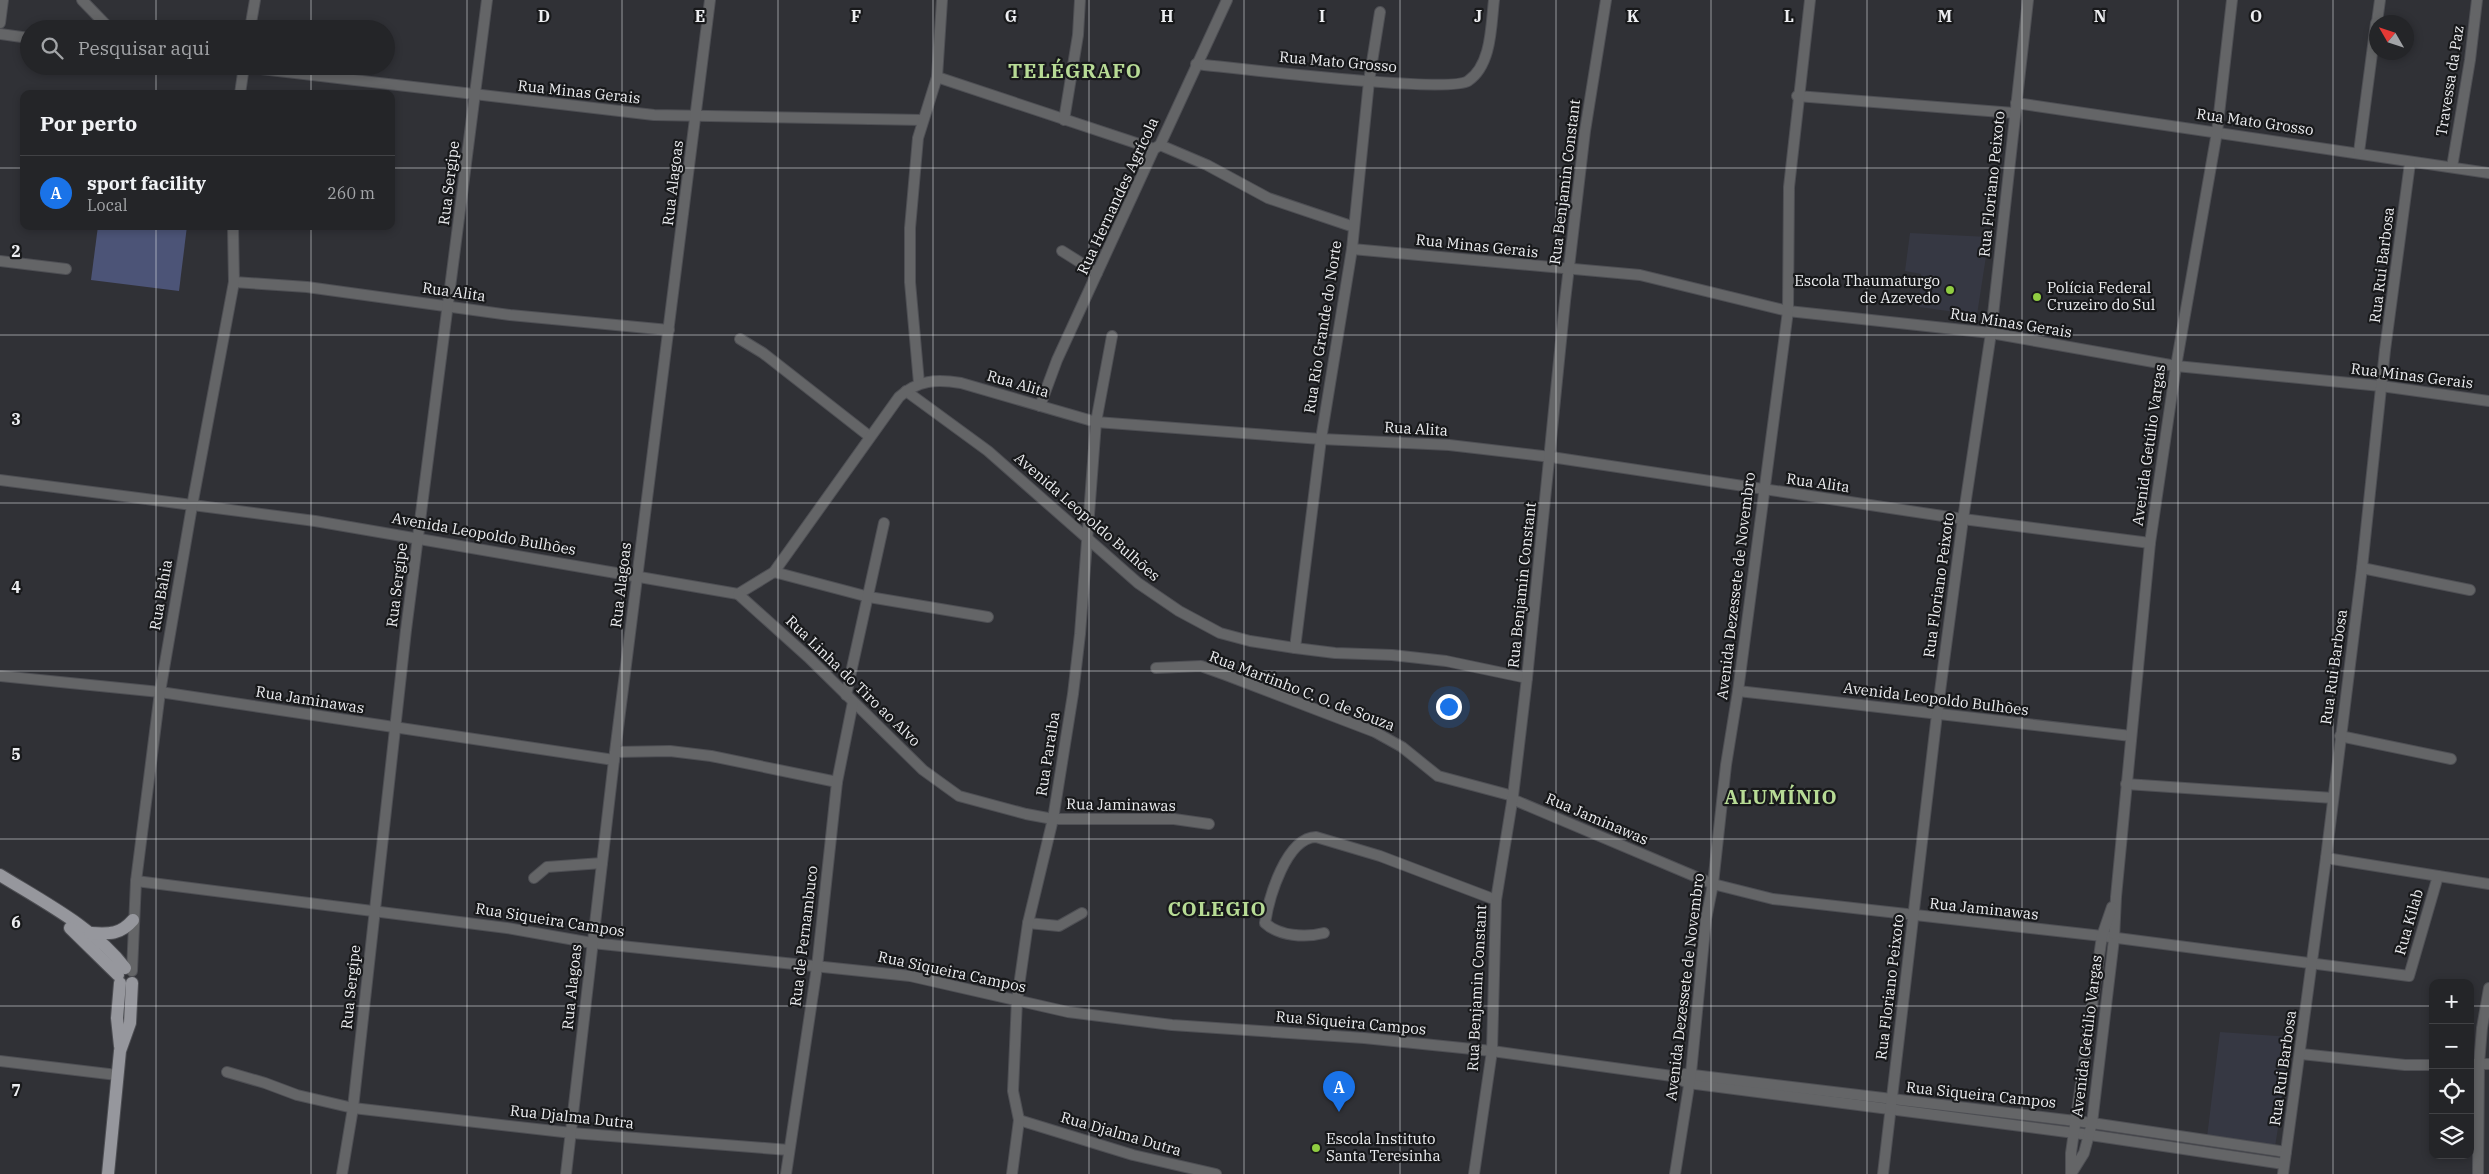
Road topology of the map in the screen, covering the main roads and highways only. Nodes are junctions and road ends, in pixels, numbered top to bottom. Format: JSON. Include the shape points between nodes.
{"nodes":[{"id":1,"x":0,"y":875,"type":"edge"},
{"id":2,"x":36,"y":898,"type":"junction"},
{"id":3,"x":133,"y":920,"type":"road end"},
{"id":4,"x":90,"y":933,"type":"junction"},
{"id":5,"x":125,"y":976,"type":"junction"},
{"id":6,"x":108,"y":1174,"type":"edge"}],
"edges":[{"from":1,"to":2,"type":"main road"},
{"from":2,"to":4,"type":"main road"},
{"from":2,"to":5,"type":"main road"},
{"from":3,"to":4,"type":"main road","via":[[125,930]]},
{"from":4,"to":5,"type":"main road","via":[[113,951]]},
{"from":5,"to":6,"type":"main road","via":[[117,1018],[120,1051]]}]}
